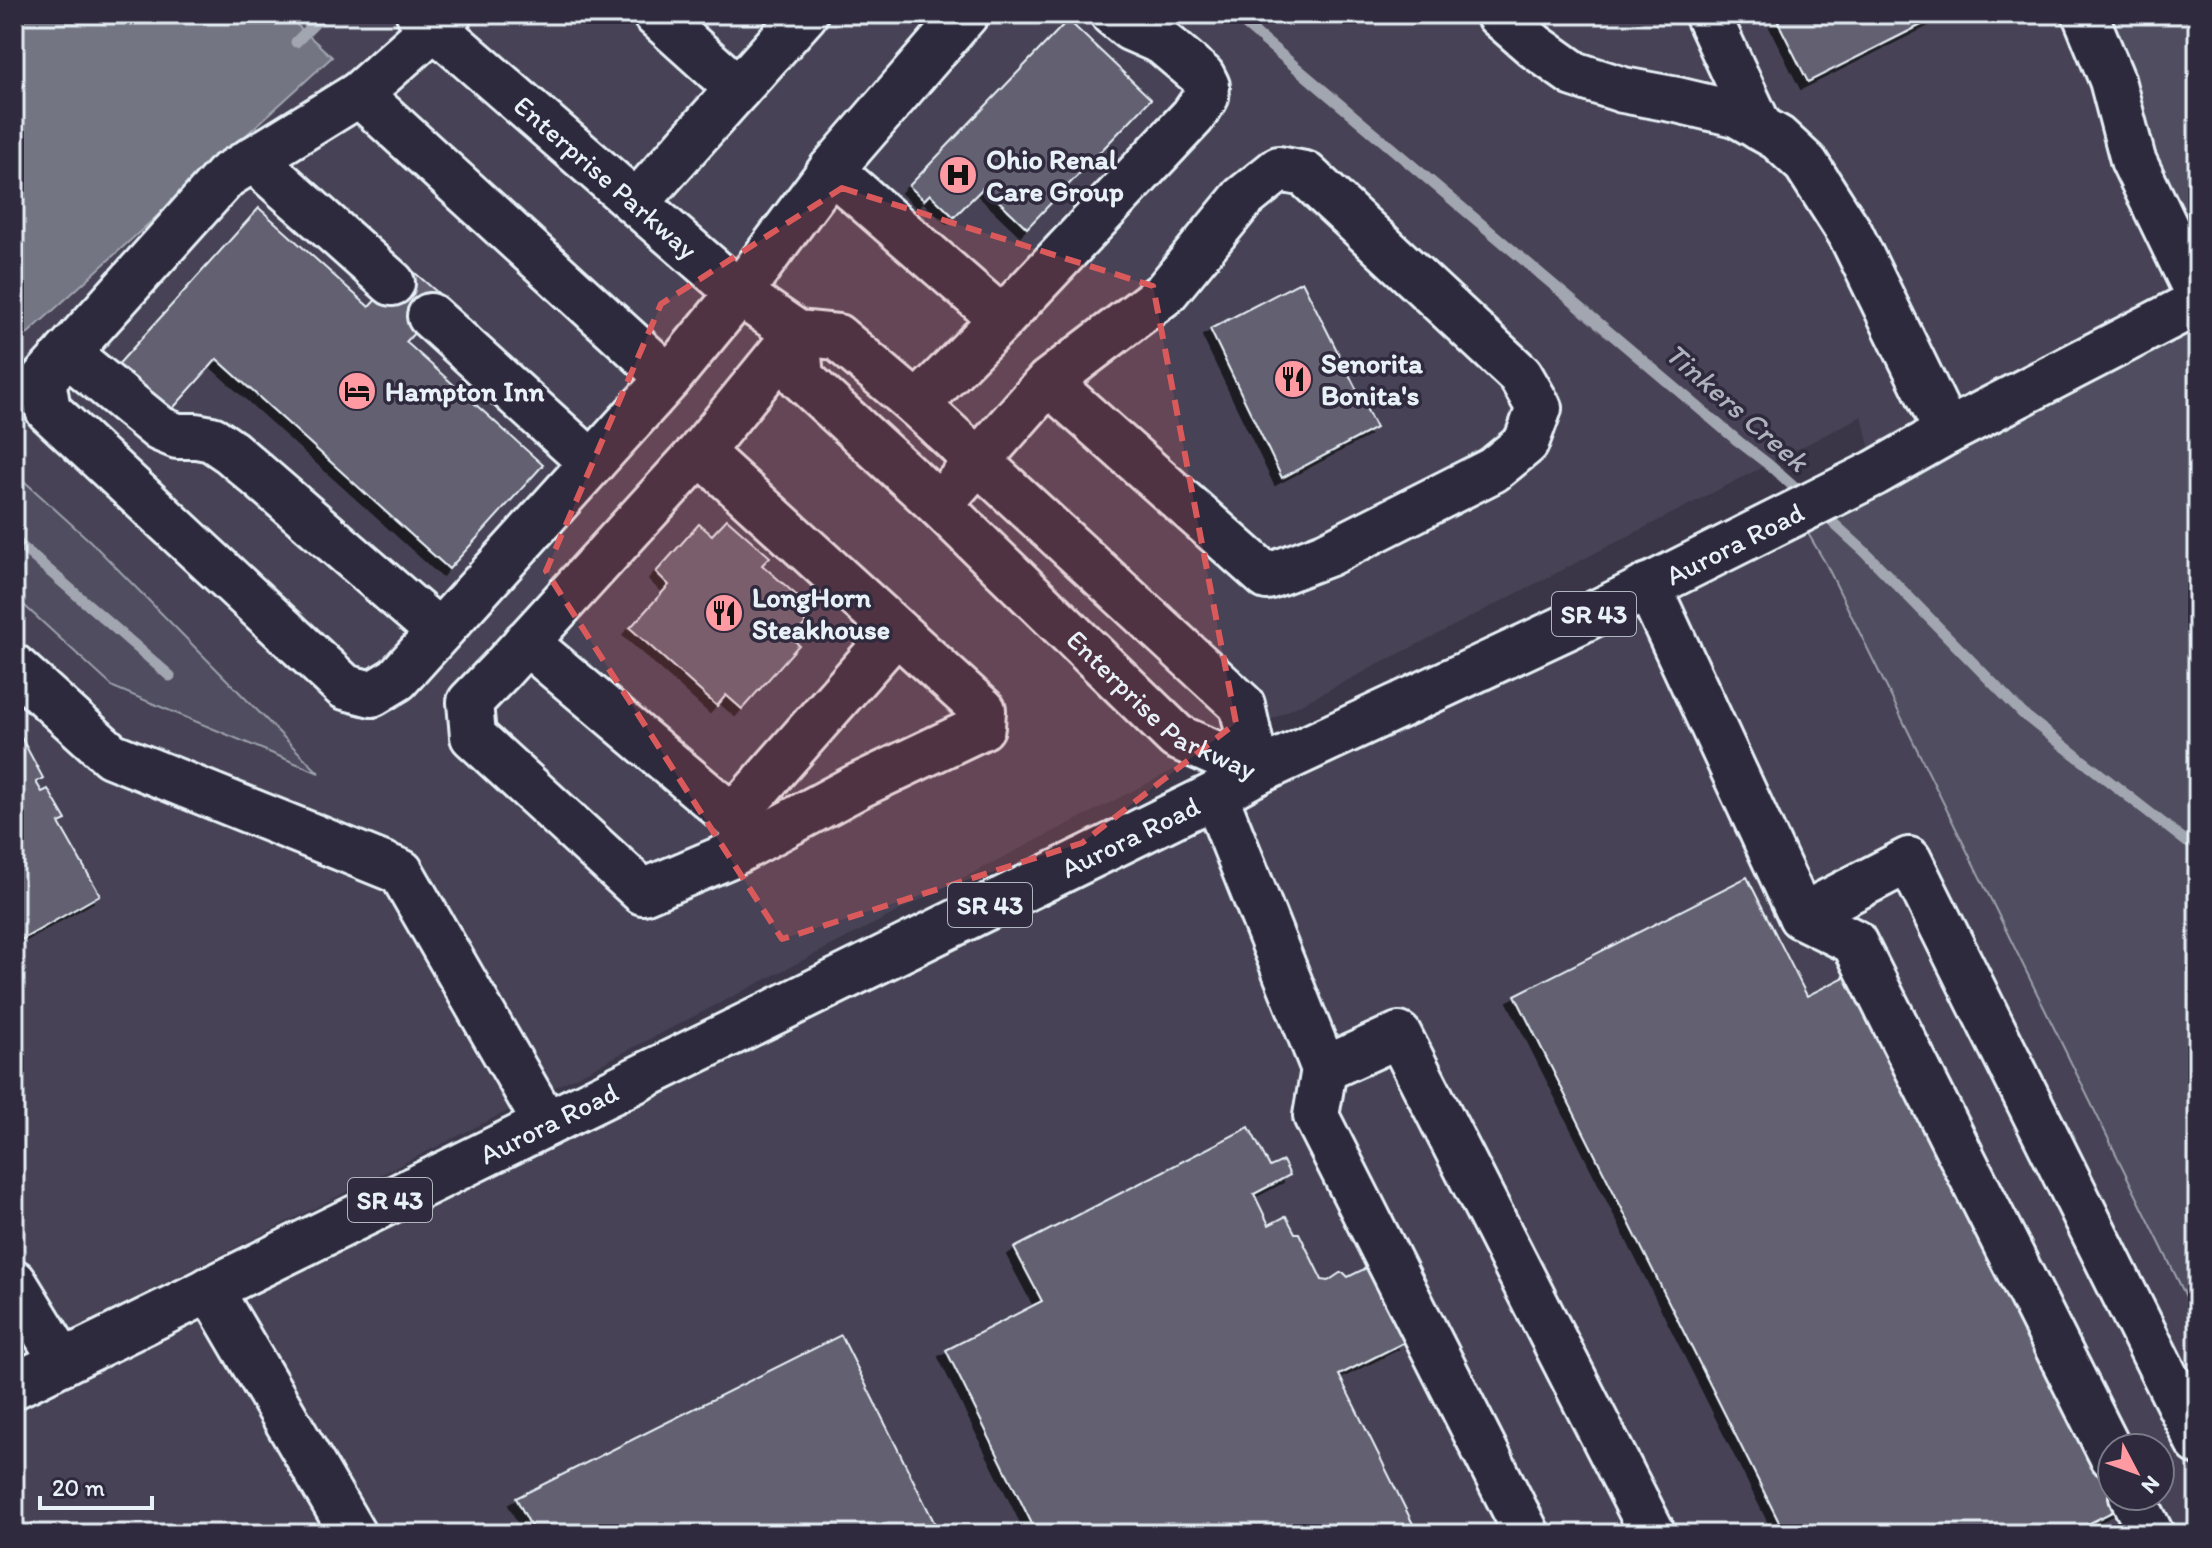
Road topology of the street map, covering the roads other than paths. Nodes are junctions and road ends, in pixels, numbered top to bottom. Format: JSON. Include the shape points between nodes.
{"nodes":[{"id":1,"x":655,"y":14,"type":"edge"},
{"id":2,"x":805,"y":14,"type":"edge"},
{"id":3,"x":966,"y":14,"type":"edge"},
{"id":4,"x":1113,"y":14,"type":"edge"},
{"id":5,"x":1498,"y":14,"type":"edge"},
{"id":6,"x":1707,"y":14,"type":"edge"},
{"id":7,"x":2085,"y":14,"type":"edge"},
{"id":8,"x":434,"y":19,"type":"edge"},
{"id":9,"x":738,"y":89,"type":"junction"},
{"id":10,"x":359,"y":94,"type":"junction"},
{"id":11,"x":1760,"y":128,"type":"junction"},
{"id":12,"x":253,"y":159,"type":"junction"},
{"id":13,"x":831,"y":170,"type":"junction"},
{"id":14,"x":637,"y":202,"type":"junction"},
{"id":15,"x":392,"y":283,"type":"dead end"},
{"id":16,"x":739,"y":293,"type":"junction"},
{"id":17,"x":2198,"y":295,"type":"edge"},
{"id":18,"x":2198,"y":302,"type":"edge"},
{"id":19,"x":430,"y":316,"type":"dead end"},
{"id":20,"x":1002,"y":319,"type":"junction"},
{"id":21,"x":797,"y":333,"type":"junction"},
{"id":22,"x":67,"y":353,"type":"junction"},
{"id":23,"x":669,"y":378,"type":"junction"},
{"id":24,"x":1048,"y":382,"type":"junction"},
{"id":25,"x":917,"y":405,"type":"junction"},
{"id":26,"x":1947,"y":432,"type":"junction"},
{"id":27,"x":700,"y":452,"type":"junction"},
{"id":28,"x":978,"y":461,"type":"junction"},
{"id":29,"x":592,"y":463,"type":"junction"},
{"id":30,"x":939,"y":505,"type":"junction"},
{"id":31,"x":1648,"y":586,"type":"junction"},
{"id":32,"x":439,"y":632,"type":"junction"},
{"id":33,"x":896,"y":632,"type":"junction"},
{"id":34,"x":526,"y":642,"type":"junction"},
{"id":35,"x":14,"y":667,"type":"edge"},
{"id":36,"x":1257,"y":772,"type":"junction"},
{"id":37,"x":1215,"y":795,"type":"junction"},
{"id":38,"x":746,"y":828,"type":"junction"},
{"id":39,"x":1801,"y":916,"type":"junction"},
{"id":40,"x":1324,"y":1069,"type":"junction"},
{"id":41,"x":546,"y":1124,"type":"junction"},
{"id":42,"x":14,"y":1282,"type":"edge"},
{"id":43,"x":210,"y":1289,"type":"junction"},
{"id":44,"x":63,"y":1362,"type":"junction"},
{"id":45,"x":14,"y":1386,"type":"edge"},
{"id":46,"x":2100,"y":1432,"type":"edge"},
{"id":47,"x":2198,"y":1442,"type":"edge"},
{"id":48,"x":2140,"y":1512,"type":"edge"},
{"id":49,"x":353,"y":1534,"type":"edge"},
{"id":50,"x":1527,"y":1534,"type":"edge"},
{"id":51,"x":1653,"y":1534,"type":"edge"},
{"id":52,"x":2151,"y":1534,"type":"edge"}],
"edges":[{"from":1,"to":9,"type":"main road"},
{"from":2,"to":9,"type":"main road"},
{"from":3,"to":13,"type":"main road"},
{"from":4,"to":20,"type":"main road","via":[[1162,42],[1202,76],[1206,97]]},
{"from":5,"to":11,"type":"main road","via":[[1574,74],[1736,114]]},
{"from":6,"to":11,"type":"main road"},
{"from":7,"to":17,"type":"main road","via":[[2112,80],[2133,160]]},
{"from":8,"to":10,"type":"main road"},
{"from":8,"to":14,"type":"main road","name":"Enterprise Parkway"},
{"from":9,"to":14,"type":"main road"},
{"from":10,"to":12,"type":"main road"},
{"from":10,"to":23,"type":"main road"},
{"from":11,"to":26,"type":"main road","via":[[1806,164],[1850,233]]},
{"from":12,"to":15,"type":"main road"},
{"from":12,"to":22,"type":"main road","via":[[226,176]]},
{"from":13,"to":16,"type":"main road"},
{"from":13,"to":20,"type":"main road"},
{"from":14,"to":16,"type":"main road","name":"Enterprise Parkway"},
{"from":16,"to":21,"type":"main road","name":"Enterprise Parkway"},
{"from":16,"to":23,"type":"main road"},
{"from":18,"to":26,"type":"main road","name":"Aurora Road","number":"SR 43"},
{"from":19,"to":29,"type":"main road"},
{"from":20,"to":25,"type":"main road"},
{"from":21,"to":25,"type":"main road","name":"Enterprise Parkway","via":[[837,337]]},
{"from":21,"to":27,"type":"main road"},
{"from":21,"to":30,"type":"main road","name":"Enterprise Parkway","via":[[801,378]]},
{"from":22,"to":32,"type":"main road","via":[[160,429],[212,439],[231,452]]},
{"from":22,"to":32,"type":"main road","via":[[43,380],[48,410],[345,687],[372,694],[397,679]]},
{"from":23,"to":29,"type":"main road"},
{"from":24,"to":24,"type":"main road","via":[[1165,293],[1243,198],[1279,169],[1305,174],[1520,375],[1539,408],[1526,443],[1493,470],[1327,554],[1267,577]]},
{"from":24,"to":28,"type":"main road"},
{"from":25,"to":28,"type":"main road","name":"Enterprise Parkway"},
{"from":26,"to":31,"type":"main road","name":"Aurora Road","number":"SR 43"},
{"from":27,"to":33,"type":"main road"},
{"from":27,"to":34,"type":"main road"},
{"from":28,"to":30,"type":"main road"},
{"from":28,"to":36,"type":"main road","name":"Enterprise Parkway","via":[[1242,705]]},
{"from":29,"to":32,"type":"main road"},
{"from":30,"to":36,"type":"main road","name":"Enterprise Parkway","via":[[1177,737]]},
{"from":31,"to":36,"type":"main road","name":"Aurora Road","number":"SR 43"},
{"from":31,"to":39,"type":"main road"},
{"from":33,"to":38,"type":"main road"},
{"from":33,"to":38,"type":"main road","via":[[983,710],[982,727],[858,786]]},
{"from":34,"to":38,"type":"main road"},
{"from":34,"to":38,"type":"main road","via":[[470,702],[473,736],[643,892],[726,857]]},
{"from":35,"to":41,"type":"main road","via":[[111,755],[401,872]]},
{"from":36,"to":37,"type":"main road","name":"Aurora Road","number":"SR 43"},
{"from":37,"to":40,"type":"main road"},
{"from":37,"to":41,"type":"main road","name":"Aurora Road","number":"SR 43"},
{"from":39,"to":46,"type":"main road","via":[[1854,942]]},
{"from":39,"to":47,"type":"main road","via":[[1909,860]]},
{"from":40,"to":50,"type":"main road","via":[[1316,1116]]},
{"from":40,"to":51,"type":"main road","via":[[1399,1035]]},
{"from":41,"to":43,"type":"main road","name":"Aurora Road","number":"SR 43"},
{"from":42,"to":44,"type":"main road"},
{"from":43,"to":44,"type":"main road","name":"Aurora Road","number":"SR 43"},
{"from":43,"to":49,"type":"main road"},
{"from":44,"to":45,"type":"main road","name":"Aurora Road","number":"SR 43"},
{"from":48,"to":52,"type":"main road"}]}
